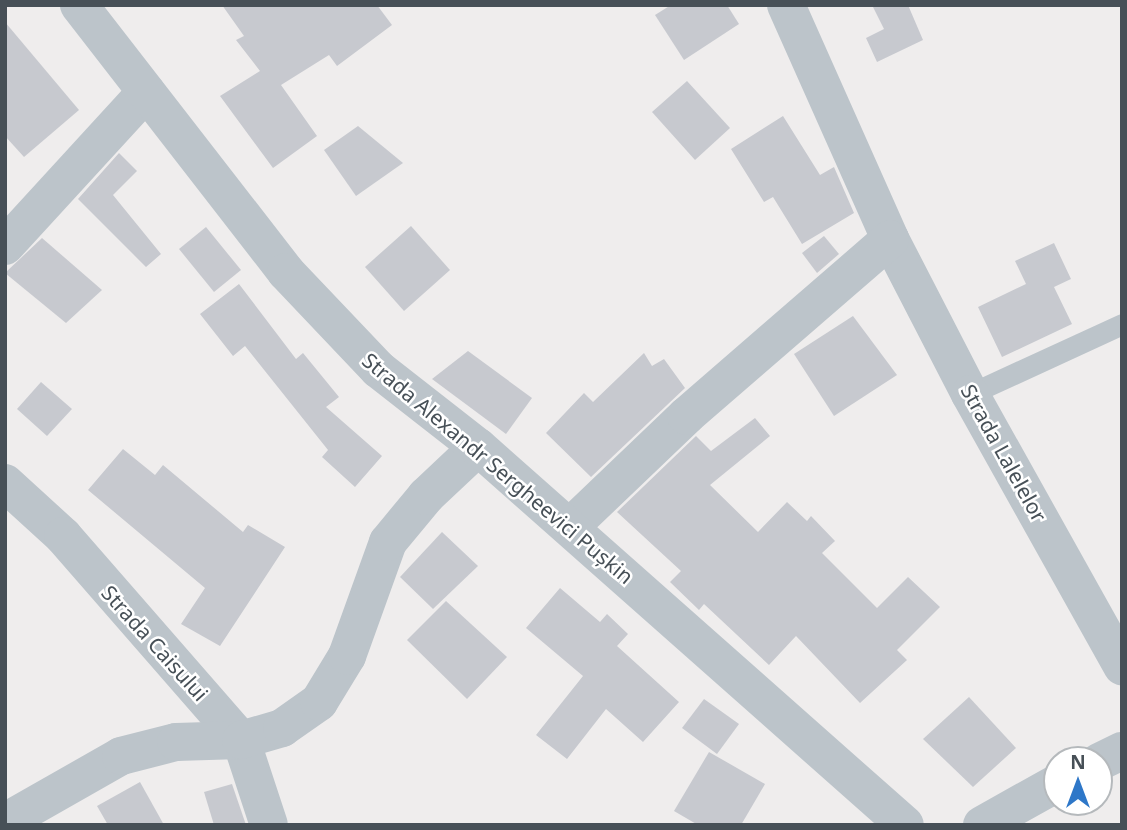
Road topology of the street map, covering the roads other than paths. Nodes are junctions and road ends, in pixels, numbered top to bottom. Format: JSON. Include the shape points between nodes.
{"nodes":[{"id":1,"x":79,"y":5,"type":"edge"},
{"id":2,"x":786,"y":5,"type":"edge"},
{"id":3,"x":146,"y":92,"type":"junction"},
{"id":4,"x":890,"y":239,"type":"junction"},
{"id":5,"x":5,"y":246,"type":"edge"},
{"id":6,"x":1122,"y":324,"type":"edge"},
{"id":7,"x":970,"y":394,"type":"junction"},
{"id":8,"x":478,"y":447,"type":"junction"},
{"id":9,"x":5,"y":483,"type":"edge"},
{"id":10,"x":570,"y":527,"type":"junction"},
{"id":11,"x":1122,"y":666,"type":"edge"},
{"id":12,"x":241,"y":740,"type":"junction"},
{"id":13,"x":1043,"y":791,"type":"edge"},
{"id":14,"x":5,"y":822,"type":"edge"},
{"id":15,"x":269,"y":825,"type":"edge"},
{"id":16,"x":905,"y":825,"type":"edge"},
{"id":17,"x":982,"y":825,"type":"edge"}],
"edges":[{"from":1,"to":3,"type":"street","name":"Strada Alexandr Sergheevici Pușkin"},
{"from":2,"to":4,"type":"street","name":"Strada Lalelelor"},
{"from":3,"to":5,"type":"street"},
{"from":3,"to":8,"type":"street","name":"Strada Alexandr Sergheevici Pușkin","via":[[295,282],[378,369]]},
{"from":4,"to":7,"type":"street","name":"Strada Lalelelor"},
{"from":4,"to":10,"type":"street","via":[[686,416]]},
{"from":6,"to":7,"type":"lane"},
{"from":7,"to":11,"type":"street","name":"Strada Lalelelor"},
{"from":8,"to":10,"type":"street","name":"Strada Alexandr Sergheevici Pușkin"},
{"from":8,"to":12,"type":"street","via":[[426,495],[388,542],[347,656],[319,702],[282,728]]},
{"from":9,"to":12,"type":"street","name":"Strada Caisului","via":[[63,536]]},
{"from":10,"to":16,"type":"street","name":"Strada Alexandr Sergheevici Pușkin"},
{"from":12,"to":14,"type":"street","via":[[176,742],[121,756]]},
{"from":12,"to":15,"type":"street","name":"Strada Caisului"},
{"from":13,"to":17,"type":"street"}]}
